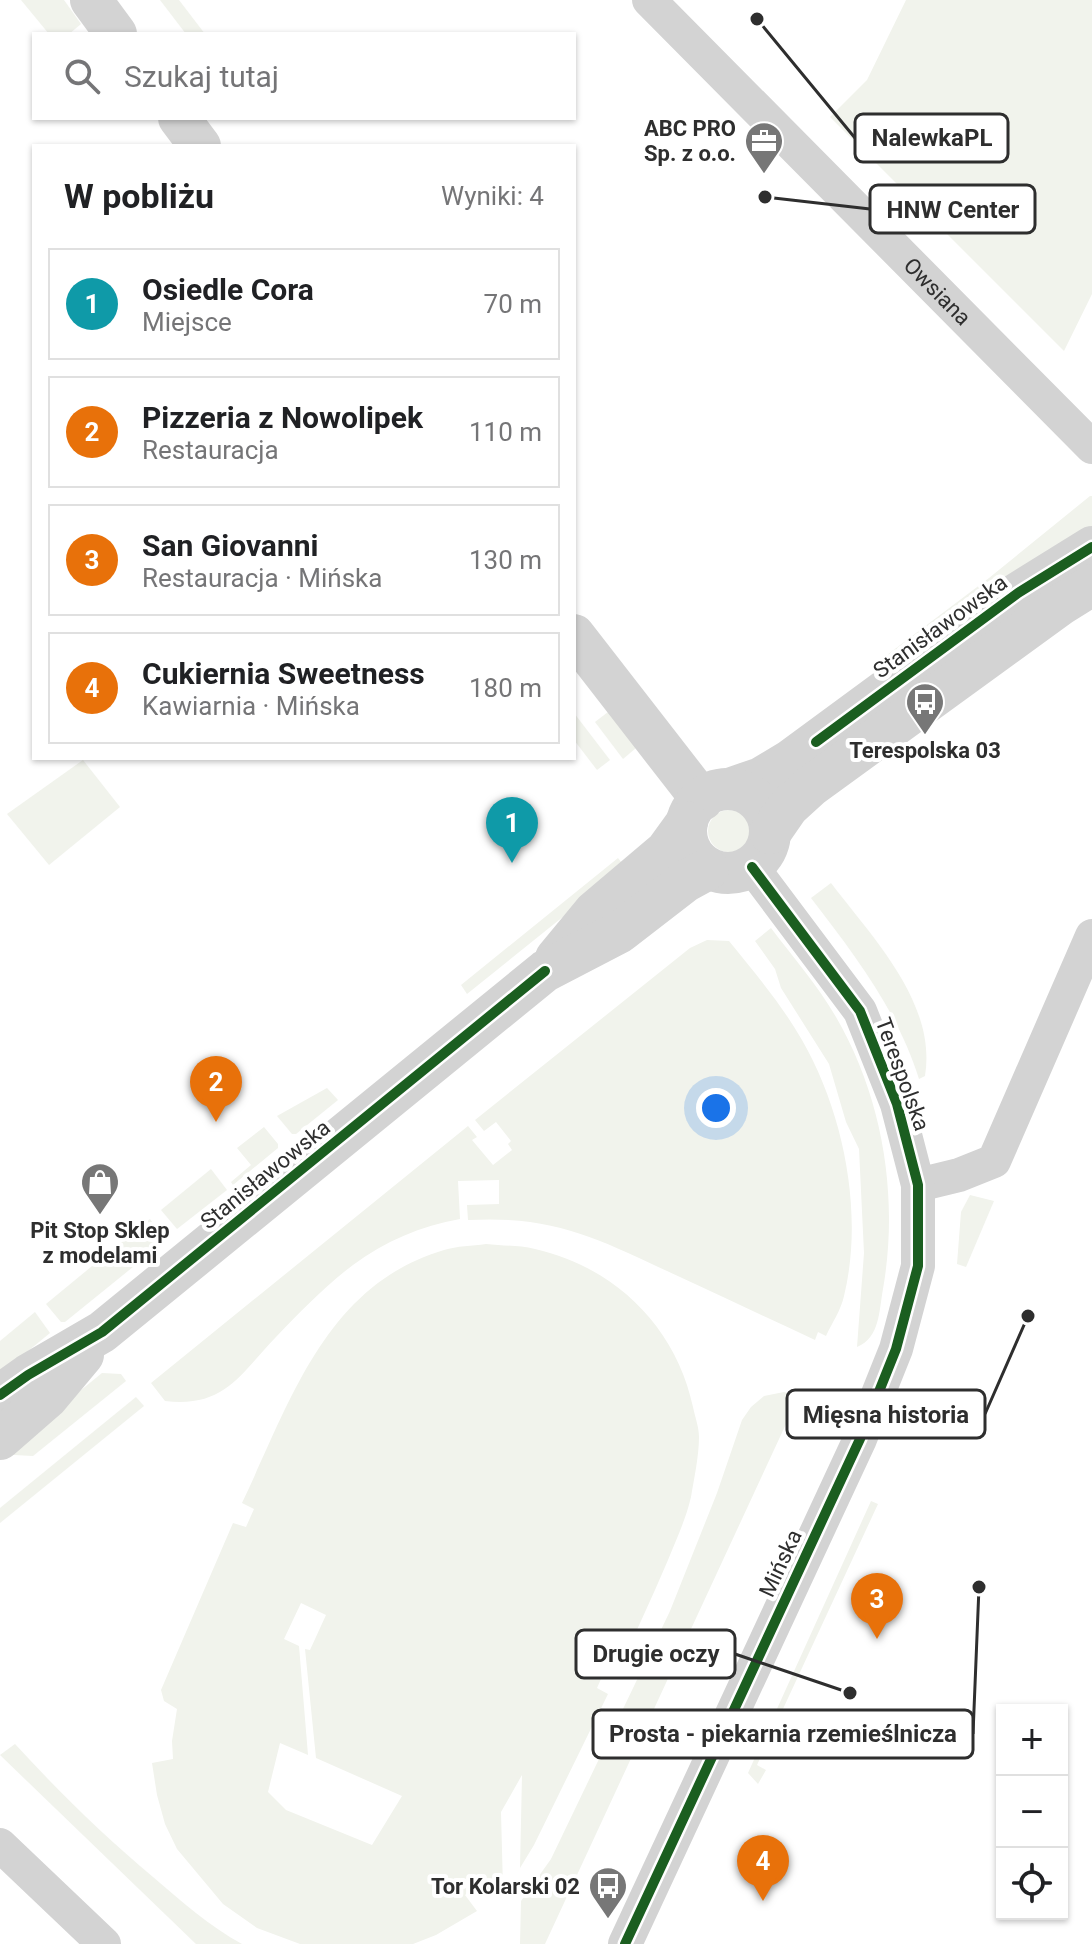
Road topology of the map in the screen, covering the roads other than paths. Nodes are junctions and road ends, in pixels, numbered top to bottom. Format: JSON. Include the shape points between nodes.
{"nodes":[{"id":1,"x":91,"y":0,"type":"edge"},
{"id":2,"x":649,"y":0,"type":"edge"},
{"id":3,"x":115,"y":32,"type":"edge"},
{"id":4,"x":180,"y":120,"type":"edge"},
{"id":5,"x":198,"y":144,"type":"edge"},
{"id":6,"x":1092,"y":447,"type":"edge"},
{"id":7,"x":1092,"y":547,"type":"edge"},
{"id":8,"x":1092,"y":585,"type":"edge"},
{"id":9,"x":576,"y":638,"type":"edge"},
{"id":10,"x":706,"y":804,"type":"junction"},
{"id":11,"x":761,"y":850,"type":"junction"},
{"id":12,"x":708,"y":869,"type":"junction"},
{"id":13,"x":1092,"y":936,"type":"edge"},
{"id":14,"x":545,"y":971,"type":"junction"},
{"id":15,"x":918,"y":1185,"type":"junction"},
{"id":16,"x":102,"y":1332,"type":"junction"},
{"id":17,"x":0,"y":1395,"type":"edge"},
{"id":18,"x":0,"y":1439,"type":"edge"},
{"id":19,"x":0,"y":1845,"type":"edge"},
{"id":20,"x":104,"y":1944,"type":"edge"},
{"id":21,"x":625,"y":1944,"type":"edge"}],
"edges":[{"from":1,"to":3,"type":"street"},
{"from":2,"to":6,"type":"street","name":"Owsiana"},
{"from":4,"to":5,"type":"street"},
{"from":7,"to":10,"type":"street","name":"Stanisławowska","via":[[1036,580],[784,765]]},
{"from":8,"to":11,"type":"street","via":[[811,786],[788,807]]},
{"from":9,"to":10,"type":"street"},
{"from":10,"to":11,"type":"street","via":[[742,791],[754,798],[769,819]]},
{"from":10,"to":12,"type":"street","via":[[690,849]]},
{"from":10,"to":14,"type":"street","name":"Stanisławowska","via":[[666,851],[594,912]]},
{"from":11,"to":12,"type":"street","via":[[730,874]]},
{"from":11,"to":15,"type":"street","name":"Terespolska","via":[[860,1011],[897,1104]]},
{"from":12,"to":14,"type":"street","name":"Stanisławowska","via":[[620,932]]},
{"from":13,"to":15,"type":"street","via":[[994,1161]]},
{"from":14,"to":16,"type":"street","name":"Stanisławowska"},
{"from":15,"to":21,"type":"street","name":"Mińska","via":[[918,1266],[896,1349],[860,1439]]},
{"from":16,"to":17,"type":"street","name":"Stanisławowska"},
{"from":16,"to":18,"type":"street","name":"Stanisławowska","via":[[47,1398]]},
{"from":19,"to":20,"type":"street"}]}
